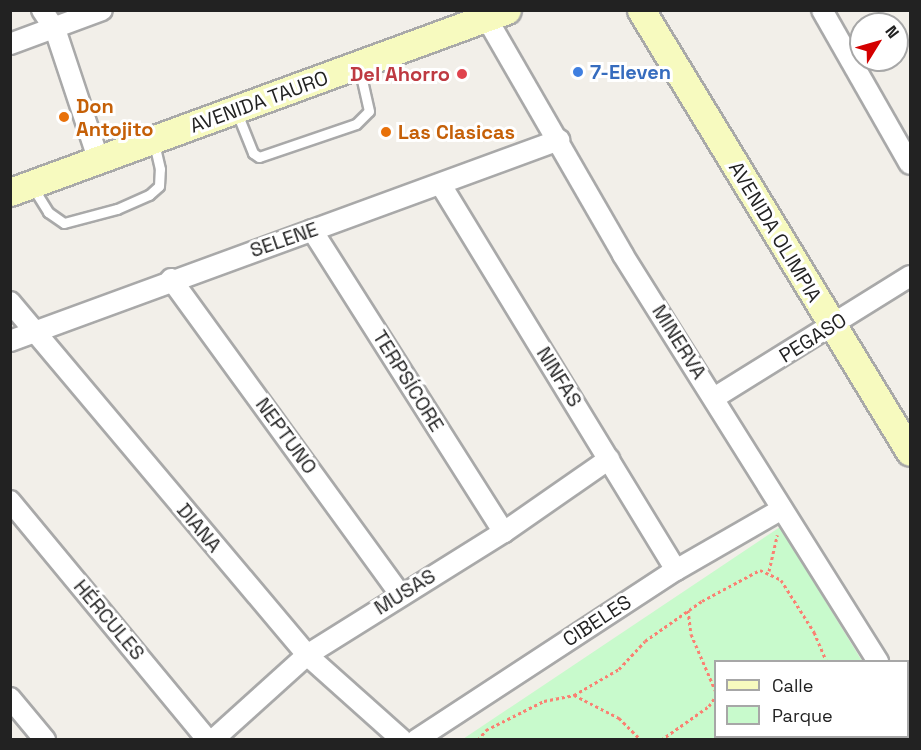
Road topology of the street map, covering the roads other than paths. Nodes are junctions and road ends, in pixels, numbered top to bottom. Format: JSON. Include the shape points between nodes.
{"nodes":[{"id":1,"x":42,"y":10,"type":"edge"},
{"id":2,"x":102,"y":10,"type":"edge"},
{"id":3,"x":641,"y":10,"type":"edge"},
{"id":4,"x":822,"y":10,"type":"edge"},
{"id":5,"x":497,"y":15,"type":"edge"},
{"id":6,"x":56,"y":30,"type":"junction"},
{"id":7,"x":10,"y":44,"type":"edge"},
{"id":8,"x":358,"y":65,"type":"junction"},
{"id":9,"x":236,"y":111,"type":"junction"},
{"id":10,"x":154,"y":140,"type":"junction"},
{"id":11,"x":559,"y":140,"type":"junction"},
{"id":12,"x":98,"y":158,"type":"junction"},
{"id":13,"x":910,"y":164,"type":"edge"},
{"id":14,"x":441,"y":185,"type":"junction"},
{"id":15,"x":21,"y":188,"type":"edge"},
{"id":16,"x":312,"y":230,"type":"junction"},
{"id":17,"x":910,"y":276,"type":"edge"},
{"id":18,"x":171,"y":279,"type":"junction"},
{"id":19,"x":10,"y":302,"type":"edge"},
{"id":20,"x":832,"y":327,"type":"junction"},
{"id":21,"x":36,"y":332,"type":"junction"},
{"id":22,"x":10,"y":341,"type":"edge"},
{"id":23,"x":714,"y":398,"type":"junction"},
{"id":24,"x":910,"y":452,"type":"edge"},
{"id":25,"x":609,"y":459,"type":"junction"},
{"id":26,"x":10,"y":501,"type":"edge"},
{"id":27,"x":783,"y":509,"type":"junction"},
{"id":28,"x":504,"y":532,"type":"junction"},
{"id":29,"x":676,"y":570,"type":"junction"},
{"id":30,"x":400,"y":594,"type":"junction"},
{"id":31,"x":307,"y":656,"type":"junction"},
{"id":32,"x":877,"y":660,"type":"edge"},
{"id":33,"x":10,"y":698,"type":"edge"},
{"id":34,"x":45,"y":740,"type":"edge"},
{"id":35,"x":210,"y":740,"type":"edge"},
{"id":36,"x":402,"y":740,"type":"edge"},
{"id":37,"x":416,"y":740,"type":"edge"}],
"edges":[{"from":1,"to":6,"type":"street"},
{"from":2,"to":6,"type":"street"},
{"from":3,"to":20,"type":"street","name":"AVENIDA OLIMPIA"},
{"from":4,"to":13,"type":"street"},
{"from":5,"to":8,"type":"street","name":"AVENIDA TAURO"},
{"from":5,"to":11,"type":"street","name":"MINERVA"},
{"from":6,"to":7,"type":"street"},
{"from":6,"to":12,"type":"street"},
{"from":8,"to":9,"type":"street","name":"AVENIDA TAURO"},
{"from":8,"to":9,"type":"lane","via":[[369,111],[356,124],[258,157]]},
{"from":9,"to":10,"type":"street","name":"AVENIDA TAURO"},
{"from":10,"to":12,"type":"street","name":"AVENIDA TAURO"},
{"from":10,"to":15,"type":"lane","via":[[159,186],[117,210],[63,223]]},
{"from":11,"to":14,"type":"street","name":"SELENE"},
{"from":11,"to":23,"type":"street","name":"MINERVA","via":[[623,255]]},
{"from":12,"to":15,"type":"street","name":"AVENIDA TAURO"},
{"from":14,"to":16,"type":"street","name":"SELENE"},
{"from":14,"to":25,"type":"street","name":"NINFAS"},
{"from":16,"to":18,"type":"street","name":"SELENE"},
{"from":16,"to":28,"type":"street","name":"TERPSÍCORE"},
{"from":17,"to":20,"type":"street","name":"PEGASO"},
{"from":18,"to":21,"type":"street","name":"SELENE"},
{"from":18,"to":30,"type":"street","name":"NEPTUNO"},
{"from":19,"to":21,"type":"street","name":"DIANA"},
{"from":20,"to":23,"type":"street","name":"PEGASO"},
{"from":20,"to":24,"type":"street","name":"AVENIDA OLIMPIA"},
{"from":21,"to":22,"type":"street","name":"SELENE"},
{"from":21,"to":31,"type":"street","name":"DIANA"},
{"from":23,"to":27,"type":"street","name":"MINERVA"},
{"from":25,"to":28,"type":"street","name":"MUSAS"},
{"from":25,"to":29,"type":"street","name":"NINFAS"},
{"from":26,"to":35,"type":"street","name":"HÉRCULES"},
{"from":27,"to":29,"type":"street","name":"CIBELES"},
{"from":27,"to":32,"type":"street","name":"MINERVA"},
{"from":28,"to":30,"type":"street","name":"MUSAS"},
{"from":29,"to":37,"type":"street","name":"CIBELES"},
{"from":30,"to":31,"type":"street","name":"MUSAS"},
{"from":31,"to":35,"type":"street","name":"MUSAS"},
{"from":31,"to":36,"type":"street","name":"DIANA"},
{"from":33,"to":34,"type":"street"}]}
